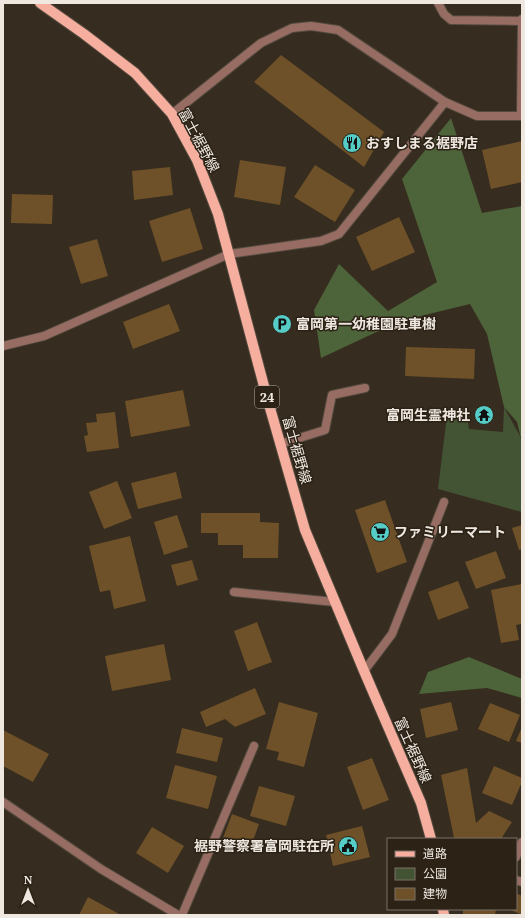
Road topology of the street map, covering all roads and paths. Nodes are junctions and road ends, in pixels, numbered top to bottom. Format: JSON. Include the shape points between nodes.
{"nodes":[{"id":1,"x":40,"y":3,"type":"edge"},
{"id":2,"x":438,"y":3,"type":"edge"},
{"id":3,"x":522,"y":20,"type":"edge"},
{"id":4,"x":445,"y":102,"type":"junction"},
{"id":5,"x":172,"y":114,"type":"junction"},
{"id":6,"x":522,"y":116,"type":"edge"},
{"id":7,"x":229,"y":254,"type":"junction"},
{"id":8,"x":3,"y":346,"type":"edge"},
{"id":9,"x":365,"y":388,"type":"dead end"},
{"id":10,"x":280,"y":444,"type":"junction"},
{"id":11,"x":444,"y":502,"type":"dead end"},
{"id":12,"x":234,"y":592,"type":"dead end"},
{"id":13,"x":335,"y":602,"type":"junction"},
{"id":14,"x":364,"y":671,"type":"junction"},
{"id":15,"x":254,"y":746,"type":"dead end"},
{"id":16,"x":3,"y":802,"type":"edge"},
{"id":17,"x":431,"y":838,"type":"edge"},
{"id":18,"x":522,"y":842,"type":"edge"},
{"id":19,"x":517,"y":854,"type":"edge"},
{"id":20,"x":178,"y":915,"type":"edge"},
{"id":21,"x":182,"y":915,"type":"edge"}],
"edges":[{"from":1,"to":5,"type":"main road","name":"富士裾野線","number":"24","via":[[134,73]]},
{"from":2,"to":3,"type":"street","via":[[451,20]]},
{"from":3,"to":6,"type":"street"},
{"from":4,"to":5,"type":"street","via":[[338,30],[311,26],[292,28],[261,43]]},
{"from":4,"to":6,"type":"street","via":[[477,116]]},
{"from":4,"to":7,"type":"street","via":[[338,234],[321,241]]},
{"from":5,"to":7,"type":"main road","name":"富士裾野線","number":"24","via":[[197,160],[218,214]]},
{"from":7,"to":8,"type":"street","via":[[44,336]]},
{"from":7,"to":10,"type":"main road","name":"富士裾野線","number":"24"},
{"from":9,"to":10,"type":"street","via":[[332,395],[325,430]]},
{"from":10,"to":13,"type":"main road","name":"富士裾野線","number":"24","via":[[305,530]]},
{"from":11,"to":14,"type":"street","via":[[392,634]]},
{"from":12,"to":13,"type":"street"},
{"from":13,"to":14,"type":"main road","name":"富士裾野線","number":"24"},
{"from":14,"to":17,"type":"main road","name":"富士裾野線","number":"24","via":[[421,803]]},
{"from":15,"to":21,"type":"street"},
{"from":16,"to":20,"type":"street","via":[[101,869]]},
{"from":18,"to":19,"type":"street"}]}
